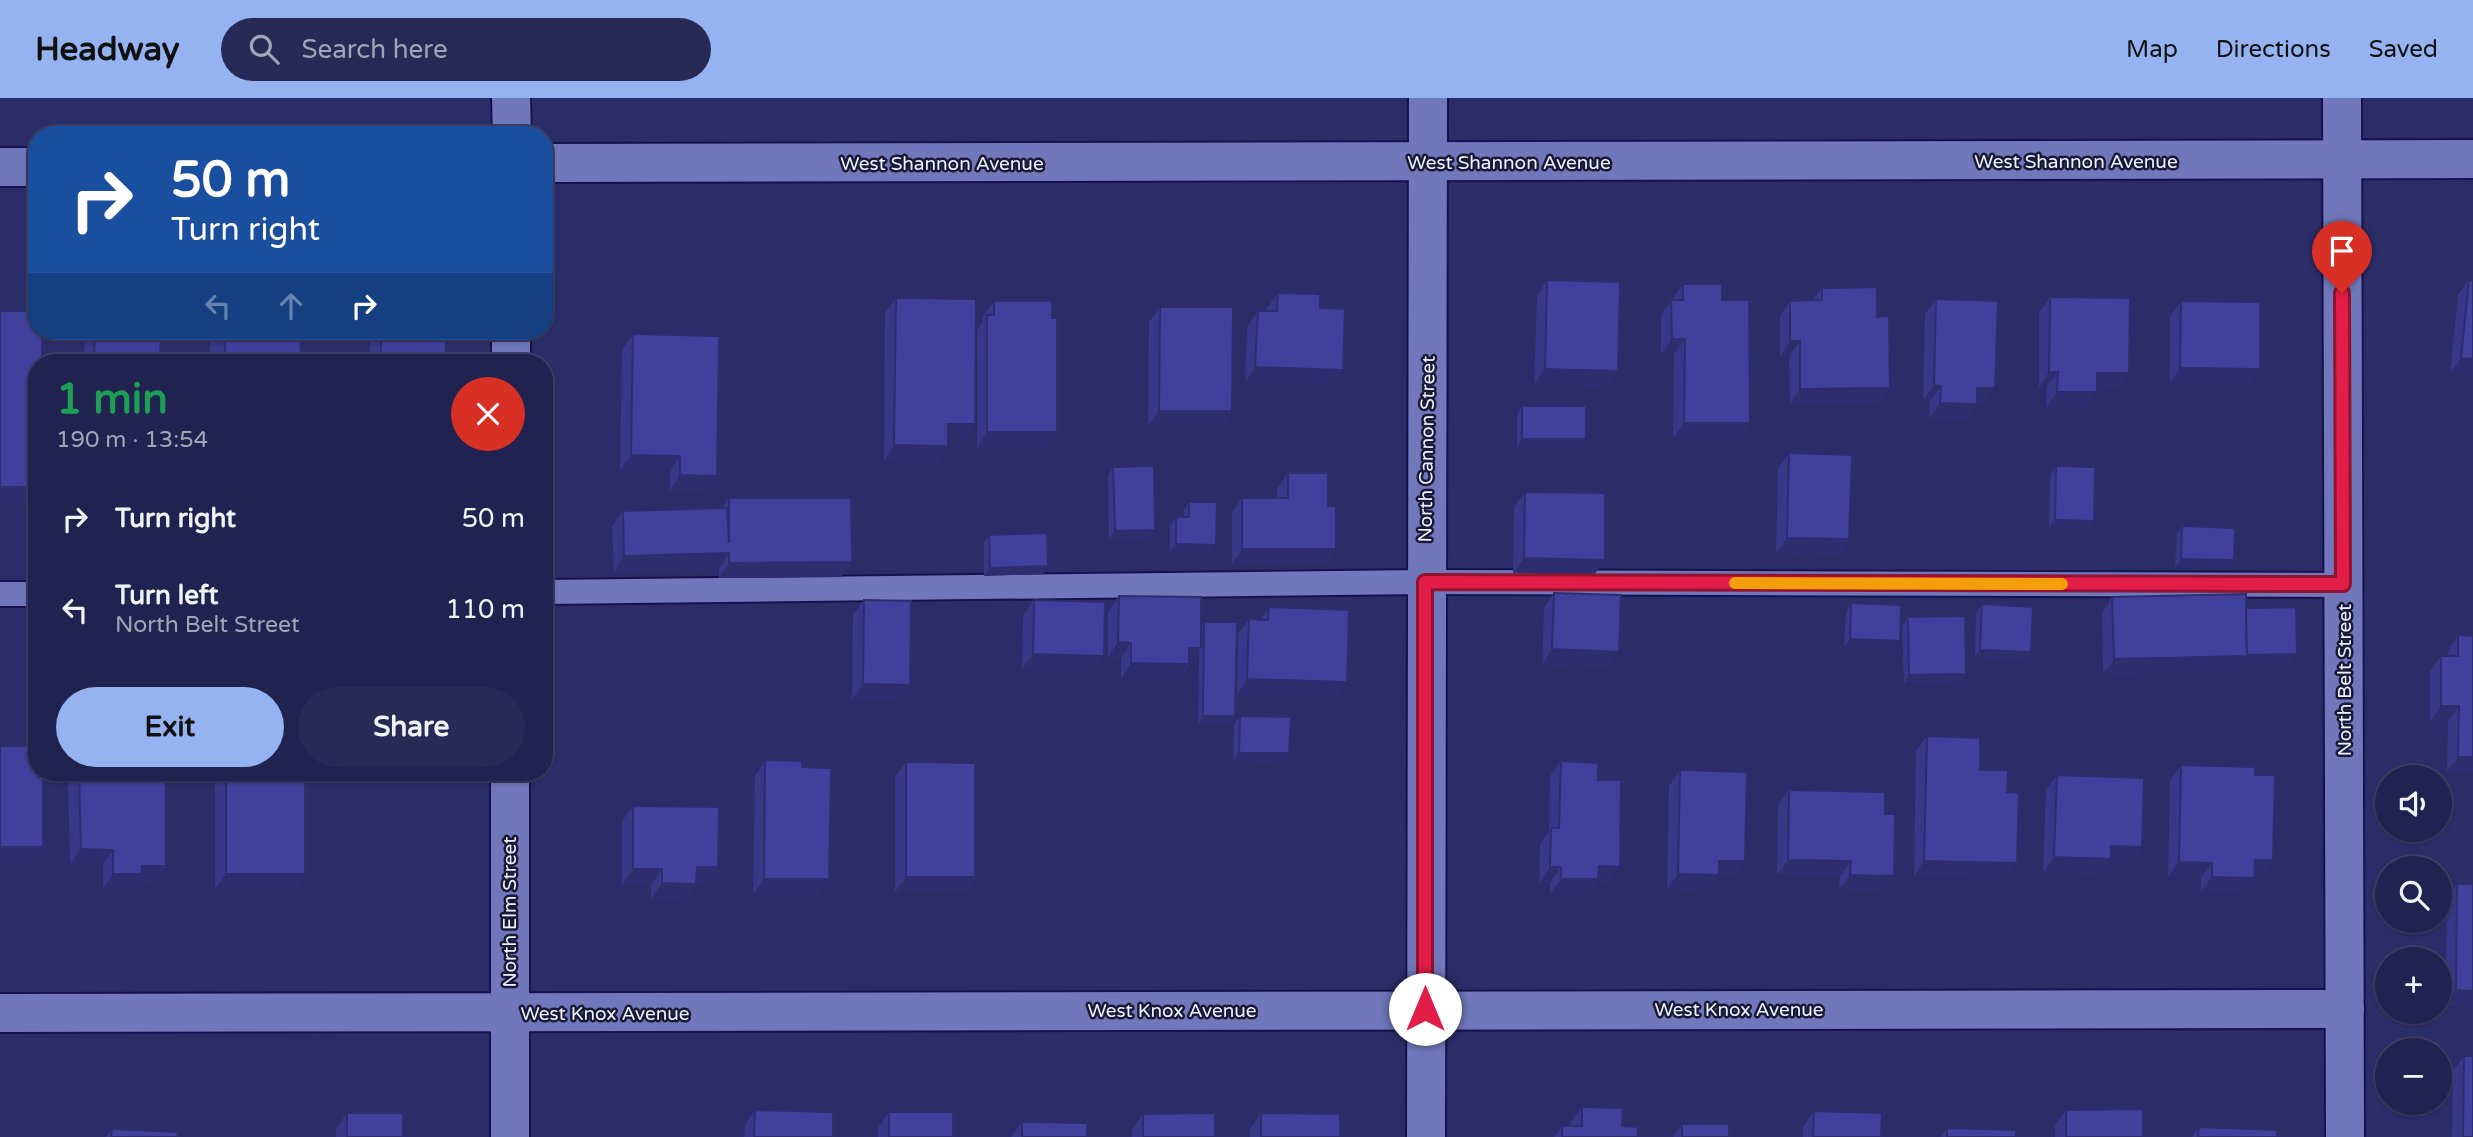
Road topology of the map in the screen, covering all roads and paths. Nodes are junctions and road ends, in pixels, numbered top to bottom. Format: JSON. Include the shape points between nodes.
{"nodes":[{"id":1,"x":511,"y":98,"type":"edge"},
{"id":2,"x":1428,"y":98,"type":"edge"},
{"id":3,"x":2342,"y":98,"type":"edge"},
{"id":4,"x":512,"y":126,"type":"edge"},
{"id":5,"x":2473,"y":159,"type":"edge"},
{"id":6,"x":2342,"y":161,"type":"junction"},
{"id":7,"x":553,"y":163,"type":"edge"},
{"id":8,"x":1429,"y":163,"type":"junction"},
{"id":9,"x":0,"y":167,"type":"edge"},
{"id":10,"x":28,"y":167,"type":"edge"},
{"id":11,"x":1425,"y":582,"type":"junction"},
{"id":12,"x":2343,"y":584,"type":"junction"},
{"id":13,"x":553,"y":592,"type":"edge"},
{"id":14,"x":0,"y":594,"type":"edge"},
{"id":15,"x":28,"y":594,"type":"edge"},
{"id":16,"x":510,"y":781,"type":"edge"},
{"id":17,"x":1425,"y":1009,"type":"junction"},
{"id":18,"x":2345,"y":1009,"type":"junction"},
{"id":19,"x":0,"y":1013,"type":"edge"},
{"id":20,"x":509,"y":1013,"type":"junction"},
{"id":21,"x":510,"y":1137,"type":"edge"},
{"id":22,"x":1426,"y":1137,"type":"edge"},
{"id":23,"x":2345,"y":1137,"type":"edge"}],
"edges":[{"from":1,"to":4,"type":"street"},
{"from":2,"to":8,"type":"street","name":"North Cannon Street"},
{"from":3,"to":6,"type":"street","name":"North Belt Street"},
{"from":5,"to":6,"type":"street","name":"West Shannon Avenue"},
{"from":6,"to":8,"type":"street","name":"West Shannon Avenue"},
{"from":6,"to":12,"type":"street","name":"North Belt Street"},
{"from":7,"to":8,"type":"street","name":"West Shannon Avenue"},
{"from":8,"to":11,"type":"street","name":"North Cannon Street"},
{"from":9,"to":10,"type":"street"},
{"from":11,"to":12,"type":"lane"},
{"from":11,"to":13,"type":"lane"},
{"from":11,"to":17,"type":"street","name":"North Cannon Street"},
{"from":12,"to":18,"type":"street","name":"North Belt Street"},
{"from":14,"to":15,"type":"lane"},
{"from":16,"to":20,"type":"street","name":"North Elm Street"},
{"from":17,"to":18,"type":"street","name":"West Knox Avenue"},
{"from":17,"to":20,"type":"street","name":"West Knox Avenue"},
{"from":17,"to":22,"type":"street","name":"North Cannon Street"},
{"from":18,"to":23,"type":"street","name":"North Belt Street"},
{"from":19,"to":20,"type":"street","name":"West Knox Avenue"},
{"from":20,"to":21,"type":"street","name":"North Elm Street"}]}
